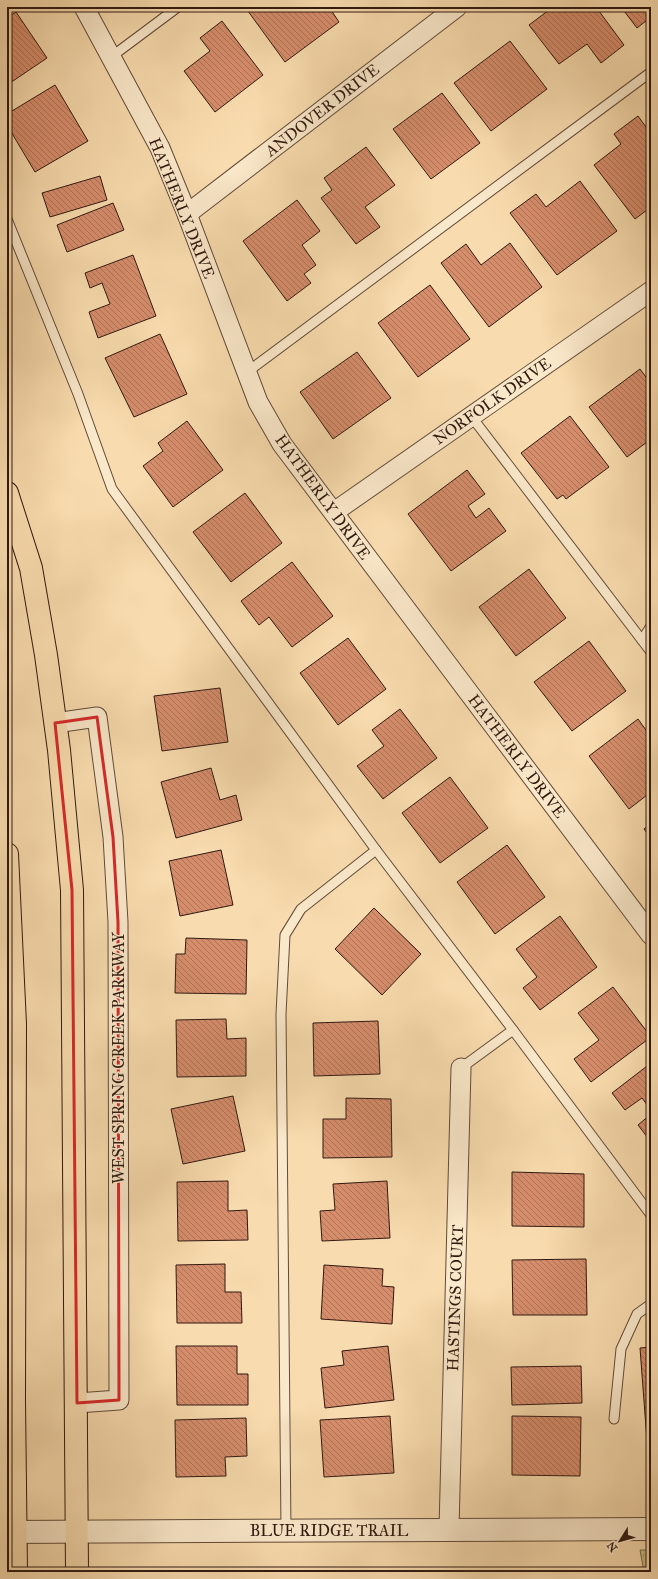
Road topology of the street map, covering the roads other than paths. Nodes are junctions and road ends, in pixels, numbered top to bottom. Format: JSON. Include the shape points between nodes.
{"nodes":[{"id":1,"x":84,"y":7,"type":"edge"},
{"id":2,"x":178,"y":7,"type":"edge"},
{"id":3,"x":456,"y":7,"type":"edge"},
{"id":4,"x":111,"y":57,"type":"junction"},
{"id":5,"x":651,"y":72,"type":"edge"},
{"id":6,"x":187,"y":214,"type":"junction"},
{"id":7,"x":7,"y":219,"type":"edge"},
{"id":8,"x":651,"y":291,"type":"edge"},
{"id":9,"x":246,"y":372,"type":"junction"},
{"id":10,"x":471,"y":416,"type":"junction"},
{"id":11,"x":7,"y":493,"type":"edge"},
{"id":12,"x":334,"y":512,"type":"junction"},
{"id":13,"x":651,"y":626,"type":"edge"},
{"id":14,"x":642,"y":640,"type":"junction"},
{"id":15,"x":651,"y":652,"type":"edge"},
{"id":16,"x":55,"y":723,"type":"junction"},
{"id":17,"x":376,"y":850,"type":"junction"},
{"id":18,"x":7,"y":854,"type":"edge"},
{"id":19,"x":651,"y":936,"type":"edge"},
{"id":20,"x":514,"y":1030,"type":"junction"},
{"id":21,"x":461,"y":1068,"type":"joint"},
{"id":22,"x":651,"y":1215,"type":"edge"},
{"id":23,"x":651,"y":1304,"type":"edge"},
{"id":24,"x":11,"y":1400,"type":"edge"},
{"id":25,"x":77,"y":1402,"type":"junction"},
{"id":26,"x":614,"y":1419,"type":"dead end"},
{"id":27,"x":449,"y":1529,"type":"junction"},
{"id":28,"x":651,"y":1529,"type":"edge"},
{"id":29,"x":286,"y":1530,"type":"junction"},
{"id":30,"x":77,"y":1532,"type":"junction"},
{"id":31,"x":11,"y":1533,"type":"edge"},
{"id":32,"x":16,"y":1572,"type":"edge"},
{"id":33,"x":77,"y":1572,"type":"edge"}],
"edges":[{"from":1,"to":4,"type":"street","name":"HATHERLY DRIVE"},
{"from":2,"to":4,"type":"lane"},
{"from":3,"to":6,"type":"street","name":"ANDOVER DRIVE"},
{"from":4,"to":6,"type":"street","name":"HATHERLY DRIVE","via":[[160,148]]},
{"from":5,"to":9,"type":"lane"},
{"from":6,"to":9,"type":"street","name":"HATHERLY DRIVE"},
{"from":7,"to":17,"type":"lane","via":[[78,394],[112,490]]},
{"from":8,"to":10,"type":"street","name":"NORFOLK DRIVE"},
{"from":9,"to":12,"type":"street","name":"HATHERLY DRIVE","via":[[258,402],[282,444]]},
{"from":10,"to":12,"type":"street","name":"NORFOLK DRIVE"},
{"from":10,"to":14,"type":"lane"},
{"from":11,"to":16,"type":"main road","via":[[31,568]]},
{"from":12,"to":19,"type":"street","name":"HATHERLY DRIVE"},
{"from":13,"to":14,"type":"lane"},
{"from":14,"to":15,"type":"lane"},
{"from":16,"to":25,"type":"main road","via":[[72,890]]},
{"from":16,"to":25,"type":"street","name":"WEST SPRING CREEK PARKWAY","via":[[97,717],[113,837],[118,922],[119,1400]]},
{"from":17,"to":20,"type":"lane"},
{"from":17,"to":29,"type":"lane","via":[[301,909],[285,935],[281,1014]]},
{"from":18,"to":24,"type":"main road","via":[[16,1024]]},
{"from":20,"to":21,"type":"lane"},
{"from":20,"to":22,"type":"lane"},
{"from":21,"to":27,"type":"street","name":"HASTINGS COURT"},
{"from":23,"to":26,"type":"lane","via":[[637,1314],[622,1349]]},
{"from":24,"to":31,"type":"main road"},
{"from":25,"to":30,"type":"main road"},
{"from":27,"to":28,"type":"street","name":"BLUE RIDGE TRAIL"},
{"from":27,"to":29,"type":"street","name":"BLUE RIDGE TRAIL"},
{"from":29,"to":30,"type":"street","name":"BLUE RIDGE TRAIL"},
{"from":30,"to":31,"type":"street","name":"BLUE RIDGE TRAIL"},
{"from":30,"to":33,"type":"main road"},
{"from":31,"to":32,"type":"main road"}]}
